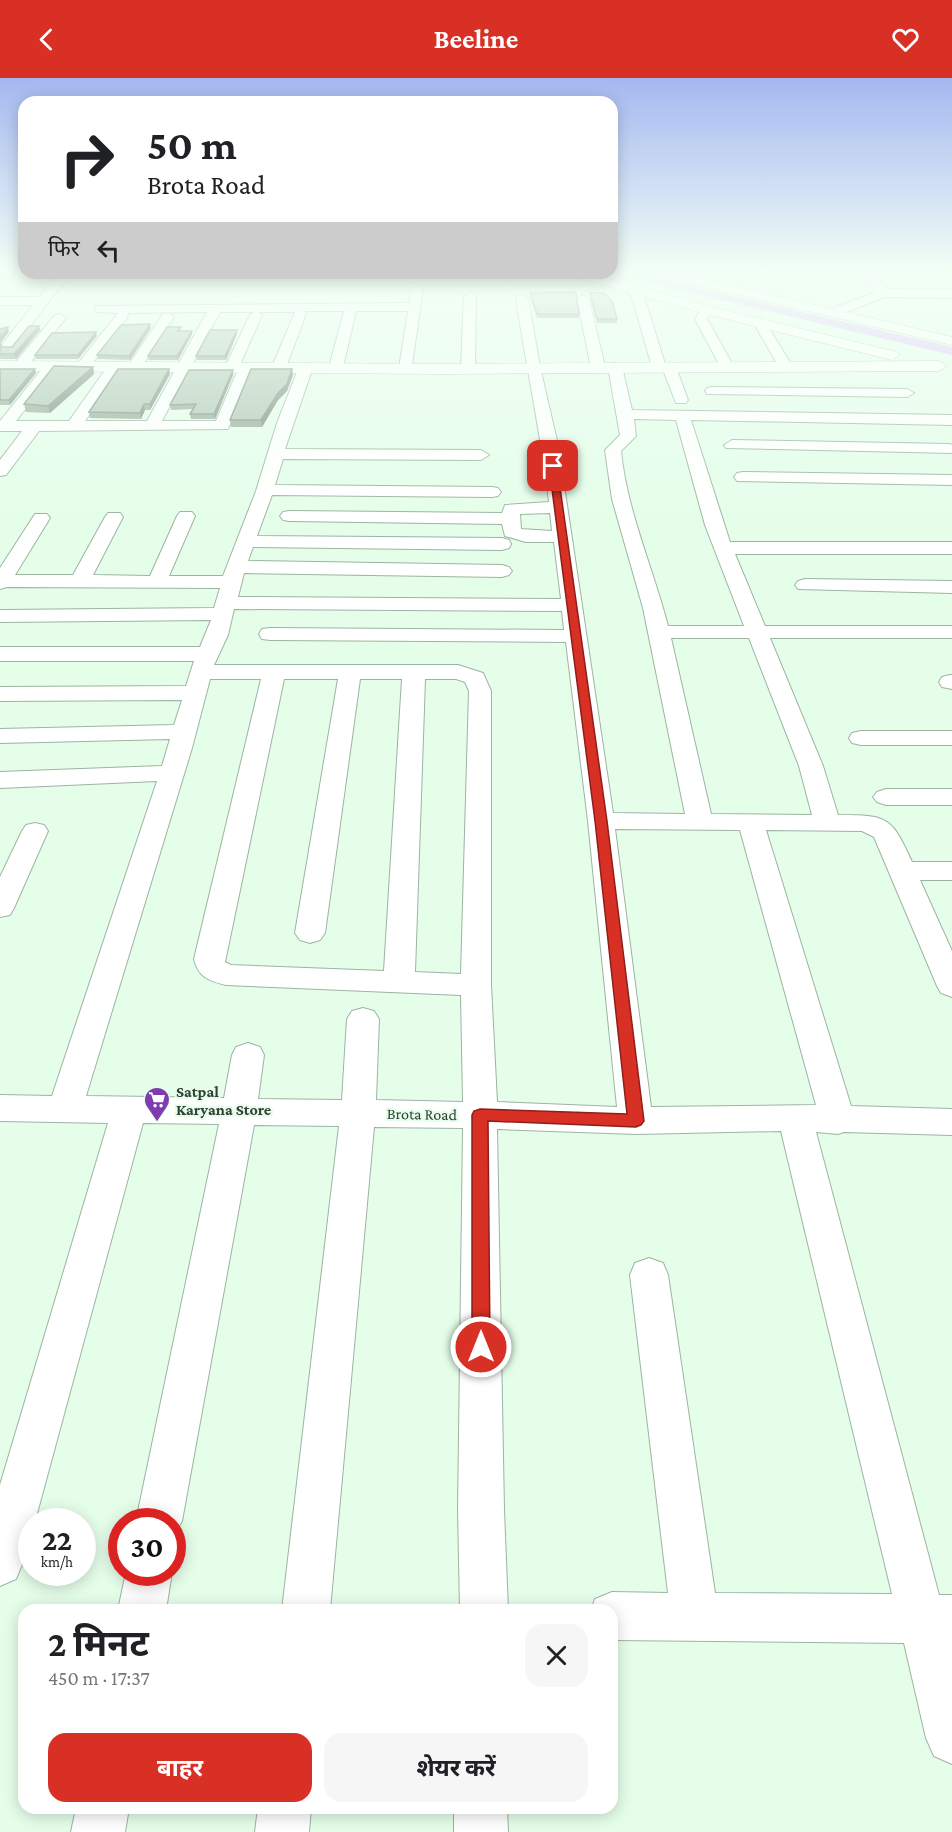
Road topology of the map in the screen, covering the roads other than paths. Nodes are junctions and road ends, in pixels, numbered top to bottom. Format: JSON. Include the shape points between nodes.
{"nodes":[{"id":1,"x":31,"y":353,"type":"edge"},
{"id":2,"x":93,"y":353,"type":"edge"},
{"id":3,"x":142,"y":353,"type":"edge"},
{"id":4,"x":192,"y":353,"type":"edge"},
{"id":5,"x":244,"y":353,"type":"edge"},
{"id":6,"x":285,"y":353,"type":"edge"},
{"id":7,"x":340,"y":353,"type":"edge"},
{"id":8,"x":408,"y":353,"type":"edge"},
{"id":9,"x":468,"y":353,"type":"edge"},
{"id":10,"x":531,"y":353,"type":"edge"},
{"id":11,"x":601,"y":353,"type":"edge"},
{"id":12,"x":659,"y":353,"type":"edge"},
{"id":13,"x":719,"y":353,"type":"edge"},
{"id":14,"x":778,"y":353,"type":"edge"},
{"id":15,"x":884,"y":353,"type":"edge"},
{"id":16,"x":0,"y":366,"type":"edge"},
{"id":17,"x":20,"y":366,"type":"junction"},
{"id":18,"x":52,"y":366,"type":"junction"},
{"id":19,"x":82,"y":366,"type":"junction"},
{"id":20,"x":115,"y":366,"type":"junction"},
{"id":21,"x":135,"y":366,"type":"junction"},
{"id":22,"x":185,"y":366,"type":"junction"},
{"id":23,"x":239,"y":367,"type":"junction"},
{"id":24,"x":279,"y":367,"type":"junction"},
{"id":25,"x":306,"y":367,"type":"junction"},
{"id":26,"x":336,"y":367,"type":"junction"},
{"id":27,"x":533,"y":367,"type":"junction"},
{"id":28,"x":606,"y":367,"type":"junction"},
{"id":29,"x":664,"y":367,"type":"junction"},
{"id":30,"x":727,"y":367,"type":"junction"},
{"id":31,"x":786,"y":367,"type":"junction"},
{"id":32,"x":406,"y":368,"type":"junction"},
{"id":33,"x":468,"y":368,"type":"junction"},
{"id":34,"x":889,"y":368,"type":"junction"},
{"id":35,"x":945,"y":368,"type":"edge"},
{"id":36,"x":712,"y":392,"type":"dead end"},
{"id":37,"x":907,"y":393,"type":"junction"},
{"id":38,"x":681,"y":407,"type":"junction"},
{"id":39,"x":625,"y":414,"type":"junction"},
{"id":40,"x":930,"y":420,"type":"junction"},
{"id":41,"x":952,"y":420,"type":"edge"},
{"id":42,"x":2,"y":426,"type":"edge"},
{"id":43,"x":34,"y":426,"type":"junction"},
{"id":44,"x":74,"y":426,"type":"junction"},
{"id":45,"x":152,"y":426,"type":"junction"},
{"id":46,"x":732,"y":445,"type":"dead end"},
{"id":47,"x":8,"y":450,"type":"edge"},
{"id":48,"x":951,"y":450,"type":"edge"},
{"id":49,"x":0,"y":471,"type":"edge"},
{"id":50,"x":277,"y":472,"type":"junction"},
{"id":51,"x":743,"y":477,"type":"dead end"},
{"id":52,"x":952,"y":480,"type":"edge"},
{"id":53,"x":559,"y":507,"type":"junction"},
{"id":54,"x":186,"y":516,"type":"dead end"},
{"id":55,"x":289,"y":516,"type":"dead end"},
{"id":56,"x":114,"y":517,"type":"dead end"},
{"id":57,"x":41,"y":518,"type":"dead end"},
{"id":58,"x":511,"y":519,"type":"junction"},
{"id":59,"x":563,"y":537,"type":"junction"},
{"id":60,"x":245,"y":541,"type":"junction"},
{"id":61,"x":502,"y":544,"type":"dead end"},
{"id":62,"x":724,"y":548,"type":"junction"},
{"id":63,"x":952,"y":548,"type":"edge"},
{"id":64,"x":502,"y":571,"type":"dead end"},
{"id":65,"x":80,"y":581,"type":"junction"},
{"id":66,"x":157,"y":581,"type":"junction"},
{"id":67,"x":1,"y":582,"type":"edge"},
{"id":68,"x":805,"y":585,"type":"dead end"},
{"id":69,"x":952,"y":588,"type":"edge"},
{"id":70,"x":229,"y":592,"type":"junction"},
{"id":71,"x":572,"y":605,"type":"junction"},
{"id":72,"x":0,"y":616,"type":"edge"},
{"id":73,"x":658,"y":632,"type":"junction"},
{"id":74,"x":756,"y":632,"type":"junction"},
{"id":75,"x":952,"y":632,"type":"edge"},
{"id":76,"x":270,"y":634,"type":"dead end"},
{"id":77,"x":576,"y":636,"type":"junction"},
{"id":78,"x":0,"y":654,"type":"edge"},
{"id":79,"x":414,"y":671,"type":"junction"},
{"id":80,"x":274,"y":672,"type":"junction"},
{"id":81,"x":350,"y":672,"type":"junction"},
{"id":82,"x":201,"y":673,"type":"junction"},
{"id":83,"x":0,"y":694,"type":"edge"},
{"id":84,"x":184,"y":732,"type":"junction"},
{"id":85,"x":0,"y":736,"type":"edge"},
{"id":86,"x":861,"y":738,"type":"dead end"},
{"id":87,"x":952,"y":738,"type":"edge"},
{"id":88,"x":171,"y":773,"type":"junction"},
{"id":89,"x":0,"y":780,"type":"edge"},
{"id":90,"x":886,"y":797,"type":"dead end"},
{"id":91,"x":952,"y":797,"type":"edge"},
{"id":92,"x":601,"y":821,"type":"junction"},
{"id":93,"x":700,"y":822,"type":"junction"},
{"id":94,"x":751,"y":823,"type":"junction"},
{"id":95,"x":827,"y":823,"type":"junction"},
{"id":96,"x":35,"y":831,"type":"dead end"},
{"id":97,"x":902,"y":871,"type":"junction"},
{"id":98,"x":952,"y":871,"type":"edge"},
{"id":99,"x":0,"y":908,"type":"edge"},
{"id":100,"x":309,"y":933,"type":"dead end"},
{"id":101,"x":399,"y":982,"type":"junction"},
{"id":102,"x":476,"y":985,"type":"junction"},
{"id":103,"x":952,"y":986,"type":"edge"},
{"id":104,"x":363,"y":1018,"type":"dead end"},
{"id":105,"x":248,"y":1055,"type":"dead end"},
{"id":106,"x":0,"y":1108,"type":"edge"},
{"id":107,"x":65,"y":1108,"type":"junction"},
{"id":108,"x":238,"y":1110,"type":"junction"},
{"id":109,"x":129,"y":1111,"type":"junction"},
{"id":110,"x":358,"y":1114,"type":"junction"},
{"id":111,"x":480,"y":1115,"type":"junction"},
{"id":112,"x":795,"y":1118,"type":"junction"},
{"id":113,"x":636,"y":1121,"type":"junction"},
{"id":114,"x":838,"y":1121,"type":"junction"},
{"id":115,"x":949,"y":1130,"type":"edge"},
{"id":116,"x":649,"y":1275,"type":"dead end"},
{"id":117,"x":161,"y":1508,"type":"edge"},
{"id":118,"x":0,"y":1563,"type":"edge"},
{"id":119,"x":146,"y":1586,"type":"edge"},
{"id":120,"x":143,"y":1604,"type":"edge"},
{"id":121,"x":307,"y":1604,"type":"edge"},
{"id":122,"x":484,"y":1604,"type":"edge"},
{"id":123,"x":618,"y":1616,"type":"edge"},
{"id":124,"x":695,"y":1618,"type":"junction"},
{"id":125,"x":937,"y":1619,"type":"edge"},
{"id":126,"x":952,"y":1738,"type":"edge"},
{"id":127,"x":102,"y":1814,"type":"edge"},
{"id":128,"x":284,"y":1814,"type":"edge"},
{"id":129,"x":481,"y":1814,"type":"edge"},
{"id":130,"x":98,"y":1832,"type":"edge"},
{"id":131,"x":282,"y":1832,"type":"edge"},
{"id":132,"x":481,"y":1832,"type":"edge"}],
"edges":[{"from":1,"to":17,"type":"street"},
{"from":2,"to":19,"type":"street"},
{"from":3,"to":21,"type":"street"},
{"from":4,"to":22,"type":"street"},
{"from":5,"to":23,"type":"street"},
{"from":6,"to":24,"type":"street"},
{"from":7,"to":26,"type":"street"},
{"from":8,"to":32,"type":"street"},
{"from":9,"to":33,"type":"street"},
{"from":10,"to":27,"type":"street"},
{"from":11,"to":28,"type":"street"},
{"from":12,"to":29,"type":"street"},
{"from":13,"to":30,"type":"street"},
{"from":14,"to":31,"type":"street"},
{"from":15,"to":35,"type":"main road"},
{"from":16,"to":17,"type":"main road"},
{"from":17,"to":18,"type":"main road"},
{"from":18,"to":19,"type":"main road"},
{"from":18,"to":42,"type":"street"},
{"from":19,"to":20,"type":"main road"},
{"from":20,"to":21,"type":"main road"},
{"from":20,"to":44,"type":"street"},
{"from":21,"to":22,"type":"main road"},
{"from":22,"to":23,"type":"main road"},
{"from":22,"to":45,"type":"street"},
{"from":23,"to":24,"type":"main road"},
{"from":23,"to":45,"type":"street","via":[[219,431]]},
{"from":24,"to":25,"type":"main road"},
{"from":25,"to":26,"type":"main road"},
{"from":25,"to":50,"type":"street"},
{"from":26,"to":32,"type":"main road"},
{"from":27,"to":28,"type":"main road"},
{"from":27,"to":33,"type":"main road"},
{"from":27,"to":53,"type":"street"},
{"from":28,"to":29,"type":"main road"},
{"from":28,"to":39,"type":"street"},
{"from":29,"to":30,"type":"main road"},
{"from":29,"to":38,"type":"street"},
{"from":30,"to":31,"type":"main road"},
{"from":31,"to":34,"type":"main road"},
{"from":32,"to":33,"type":"main road"},
{"from":34,"to":35,"type":"main road"},
{"from":34,"to":37,"type":"street"},
{"from":36,"to":37,"type":"street"},
{"from":37,"to":40,"type":"street"},
{"from":38,"to":39,"type":"street"},
{"from":38,"to":40,"type":"street"},
{"from":38,"to":62,"type":"street"},
{"from":39,"to":73,"type":"street","via":[[628,436],[613,450],[613,458]]},
{"from":40,"to":41,"type":"street"},
{"from":40,"to":48,"type":"street"},
{"from":42,"to":43,"type":"street"},
{"from":43,"to":44,"type":"street"},
{"from":43,"to":47,"type":"street"},
{"from":44,"to":45,"type":"street"},
{"from":46,"to":48,"type":"street"},
{"from":47,"to":49,"type":"street"},
{"from":50,"to":50,"type":"street","via":[[481,450],[487,486]]},
{"from":50,"to":60,"type":"street"},
{"from":51,"to":52,"type":"street"},
{"from":53,"to":58,"type":"street","via":[[514,508]]},
{"from":53,"to":59,"type":"street"},
{"from":54,"to":66,"type":"street"},
{"from":55,"to":58,"type":"street"},
{"from":56,"to":65,"type":"street"},
{"from":57,"to":67,"type":"street"},
{"from":58,"to":59,"type":"street","via":[[516,535]]},
{"from":59,"to":71,"type":"street"},
{"from":60,"to":61,"type":"street"},
{"from":60,"to":70,"type":"street"},
{"from":62,"to":63,"type":"street"},
{"from":62,"to":74,"type":"street"},
{"from":64,"to":70,"type":"street"},
{"from":65,"to":66,"type":"street"},
{"from":65,"to":67,"type":"street"},
{"from":66,"to":70,"type":"street"},
{"from":68,"to":69,"type":"street"},
{"from":70,"to":71,"type":"street"},
{"from":70,"to":72,"type":"street"},
{"from":70,"to":82,"type":"street"},
{"from":71,"to":77,"type":"street"},
{"from":73,"to":74,"type":"street"},
{"from":73,"to":93,"type":"street"},
{"from":74,"to":75,"type":"street"},
{"from":74,"to":95,"type":"street","via":[[811,766]]},
{"from":76,"to":77,"type":"street"},
{"from":77,"to":92,"type":"street"},
{"from":78,"to":82,"type":"street"},
{"from":79,"to":81,"type":"street"},
{"from":79,"to":101,"type":"street"},
{"from":79,"to":102,"type":"street","via":[[458,672],[475,678],[480,691]]},
{"from":80,"to":81,"type":"street"},
{"from":80,"to":82,"type":"street"},
{"from":80,"to":101,"type":"street","via":[[209,959],[211,968],[225,975]]},
{"from":81,"to":100,"type":"street"},
{"from":82,"to":83,"type":"street"},
{"from":82,"to":84,"type":"street"},
{"from":84,"to":85,"type":"street"},
{"from":84,"to":88,"type":"street"},
{"from":86,"to":87,"type":"street"},
{"from":88,"to":89,"type":"street"},
{"from":88,"to":107,"type":"street"},
{"from":90,"to":91,"type":"street"},
{"from":92,"to":93,"type":"street"},
{"from":92,"to":113,"type":"street"},
{"from":93,"to":94,"type":"street"},
{"from":94,"to":95,"type":"street"},
{"from":94,"to":114,"type":"street"},
{"from":95,"to":97,"type":"street","via":[[877,826],[886,832]]},
{"from":96,"to":99,"type":"street"},
{"from":97,"to":98,"type":"street"},
{"from":97,"to":103,"type":"street"},
{"from":101,"to":102,"type":"street"},
{"from":102,"to":111,"type":"street"},
{"from":104,"to":110,"type":"street"},
{"from":105,"to":108,"type":"street"},
{"from":106,"to":107,"type":"street","name":"Brota Road"},
{"from":107,"to":109,"type":"street","name":"Brota Road"},
{"from":108,"to":109,"type":"street","name":"Brota Road"},
{"from":108,"to":110,"type":"street","name":"Brota Road"},
{"from":108,"to":117,"type":"street"},
{"from":109,"to":118,"type":"street"},
{"from":110,"to":111,"type":"street","name":"Brota Road"},
{"from":110,"to":121,"type":"street"},
{"from":111,"to":113,"type":"street","name":"Brota Road"},
{"from":111,"to":122,"type":"street"},
{"from":112,"to":113,"type":"street","name":"Brota Road"},
{"from":112,"to":114,"type":"street","name":"Brota Road"},
{"from":112,"to":125,"type":"street"},
{"from":114,"to":115,"type":"street","name":"Brota Road"},
{"from":116,"to":124,"type":"street"},
{"from":119,"to":120,"type":"street"},
{"from":123,"to":124,"type":"street"},
{"from":124,"to":125,"type":"street"},
{"from":125,"to":126,"type":"street"},
{"from":127,"to":130,"type":"street"},
{"from":128,"to":131,"type":"street"},
{"from":129,"to":132,"type":"street"}]}
